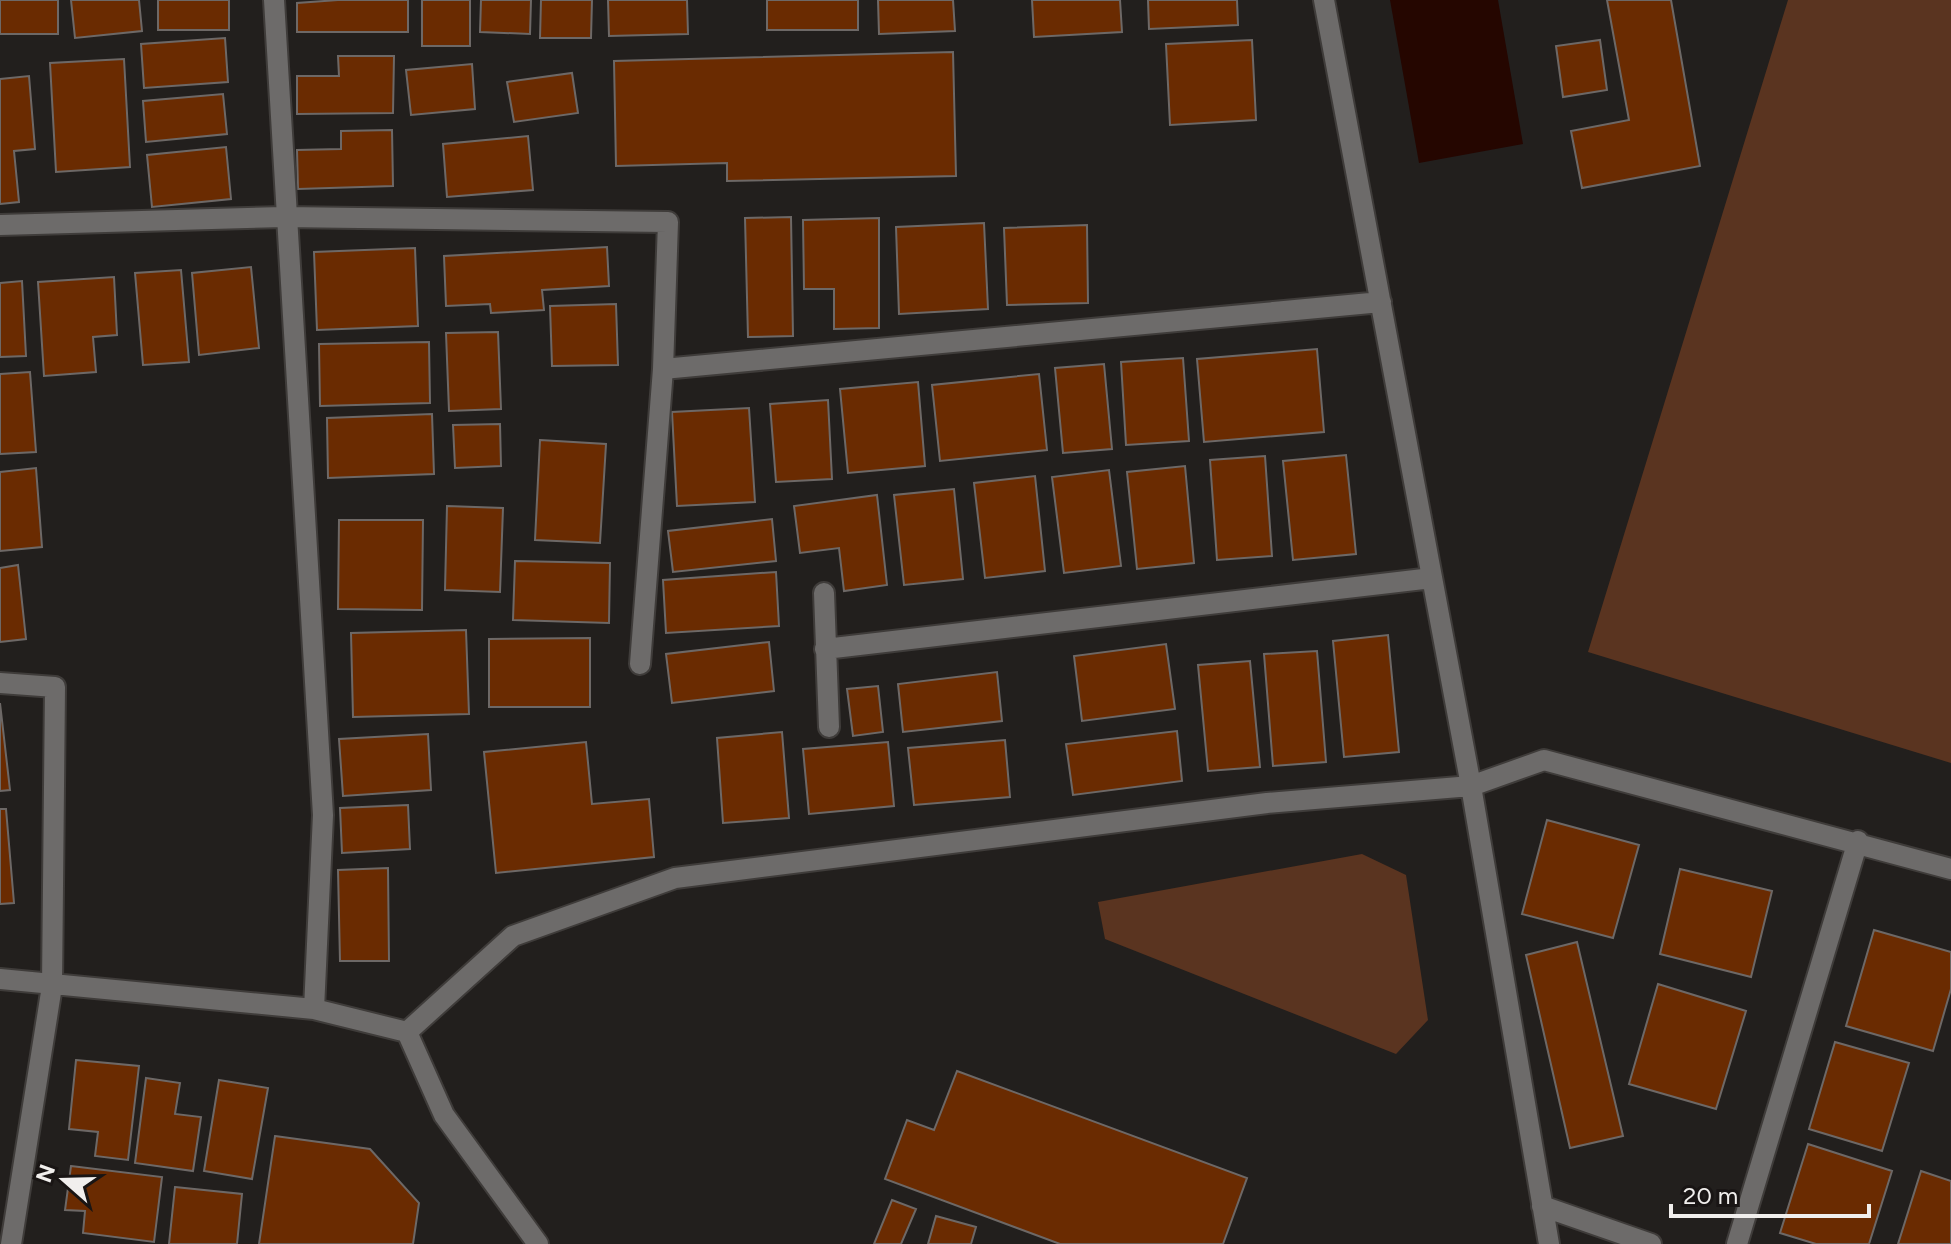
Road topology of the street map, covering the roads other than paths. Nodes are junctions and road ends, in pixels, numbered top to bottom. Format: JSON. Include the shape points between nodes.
{"nodes":[{"id":1,"x":274,"y":0,"type":"edge"},
{"id":2,"x":1324,"y":0,"type":"edge"},
{"id":3,"x":284,"y":217,"type":"junction"},
{"id":4,"x":0,"y":225,"type":"edge"},
{"id":5,"x":1381,"y":302,"type":"junction"},
{"id":6,"x":663,"y":369,"type":"junction"},
{"id":7,"x":1432,"y":578,"type":"junction"},
{"id":8,"x":824,"y":593,"type":"dead end"},
{"id":9,"x":825,"y":649,"type":"junction"},
{"id":10,"x":640,"y":664,"type":"dead end"},
{"id":11,"x":0,"y":683,"type":"edge"},
{"id":12,"x":829,"y":727,"type":"dead end"},
{"id":13,"x":1471,"y":786,"type":"junction"},
{"id":14,"x":1858,"y":841,"type":"junction"},
{"id":15,"x":1951,"y":869,"type":"edge"},
{"id":16,"x":0,"y":979,"type":"edge"},
{"id":17,"x":52,"y":986,"type":"junction"},
{"id":18,"x":314,"y":1009,"type":"junction"},
{"id":19,"x":407,"y":1032,"type":"junction"},
{"id":20,"x":1542,"y":1206,"type":"junction"},
{"id":21,"x":11,"y":1244,"type":"edge"},
{"id":22,"x":538,"y":1244,"type":"edge"},
{"id":23,"x":1549,"y":1244,"type":"edge"},
{"id":24,"x":1651,"y":1244,"type":"edge"},
{"id":25,"x":1737,"y":1244,"type":"edge"}],
"edges":[{"from":1,"to":3,"type":"street"},
{"from":2,"to":5,"type":"street"},
{"from":3,"to":4,"type":"street"},
{"from":3,"to":6,"type":"street","via":[[668,222]]},
{"from":3,"to":18,"type":"street","via":[[323,815]]},
{"from":5,"to":6,"type":"street"},
{"from":5,"to":7,"type":"street"},
{"from":6,"to":10,"type":"street"},
{"from":7,"to":9,"type":"street"},
{"from":7,"to":13,"type":"street"},
{"from":8,"to":9,"type":"street"},
{"from":9,"to":12,"type":"street"},
{"from":11,"to":17,"type":"street","via":[[55,687]]},
{"from":13,"to":14,"type":"street","via":[[1544,760]]},
{"from":13,"to":19,"type":"street","via":[[1267,803],[675,878],[513,936]]},
{"from":13,"to":20,"type":"street"},
{"from":14,"to":15,"type":"street"},
{"from":14,"to":25,"type":"street"},
{"from":16,"to":17,"type":"street"},
{"from":17,"to":18,"type":"street"},
{"from":17,"to":21,"type":"street"},
{"from":18,"to":19,"type":"street"},
{"from":19,"to":22,"type":"street","via":[[444,1115]]},
{"from":20,"to":23,"type":"street"},
{"from":20,"to":24,"type":"street"}]}
